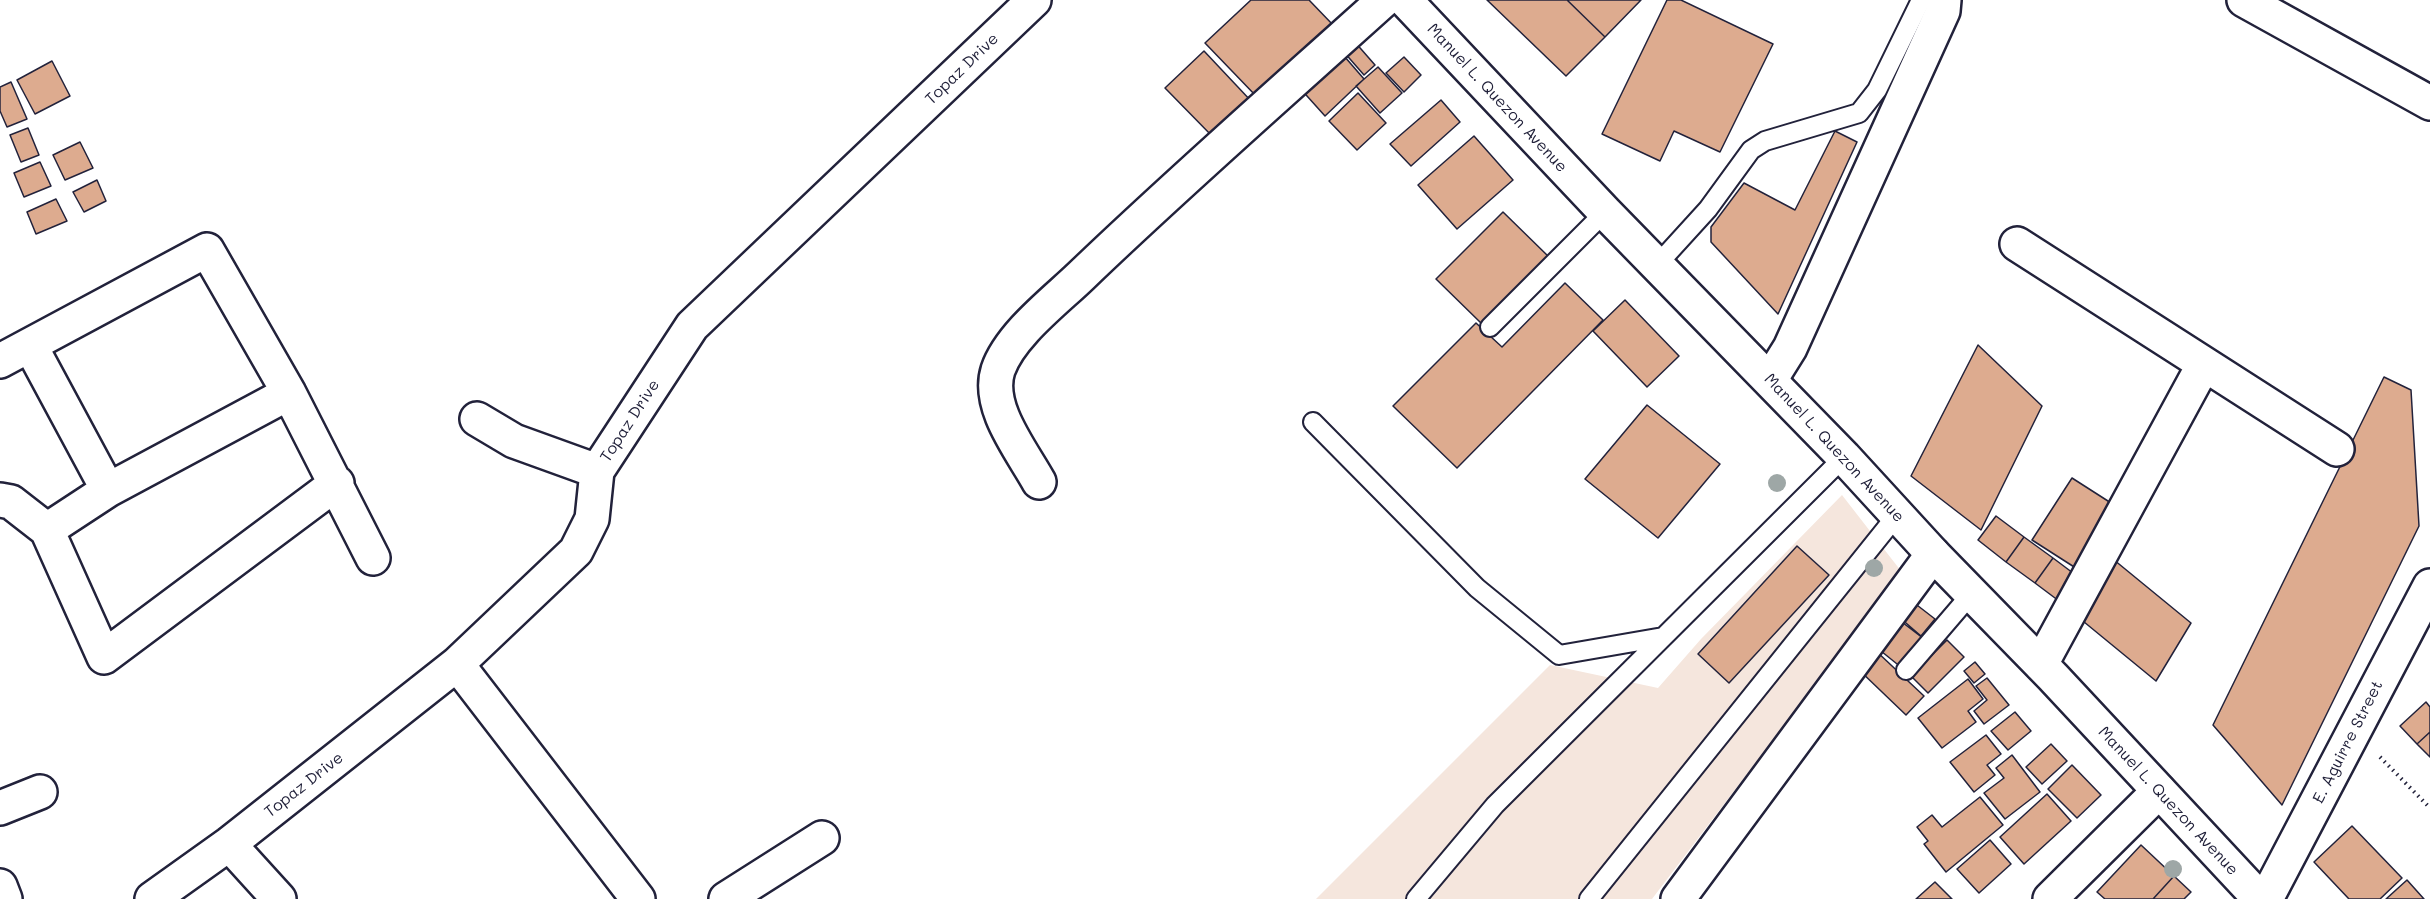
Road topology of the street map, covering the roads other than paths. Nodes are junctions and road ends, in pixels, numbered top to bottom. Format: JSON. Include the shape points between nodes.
{"nodes":[{"id":1,"x":1034,"y":0,"type":"edge"},
{"id":2,"x":1384,"y":0,"type":"edge"},
{"id":3,"x":1405,"y":0,"type":"edge"},
{"id":4,"x":1921,"y":0,"type":"edge"},
{"id":5,"x":1944,"y":0,"type":"edge"},
{"id":6,"x":2244,"y":0,"type":"edge"},
{"id":7,"x":2430,"y":103,"type":"edge"},
{"id":8,"x":1605,"y":212,"type":"junction"},
{"id":9,"x":2017,"y":244,"type":"dead end"},
{"id":10,"x":1657,"y":265,"type":"junction"},
{"id":11,"x":1490,"y":327,"type":"dead end"},
{"id":12,"x":30,"y":345,"type":"junction"},
{"id":13,"x":0,"y":361,"type":"edge"},
{"id":14,"x":2204,"y":364,"type":"junction"},
{"id":15,"x":1770,"y":380,"type":"junction"},
{"id":16,"x":290,"y":393,"type":"junction"},
{"id":17,"x":477,"y":418,"type":"dead end"},
{"id":18,"x":1313,"y":422,"type":"dead end"},
{"id":19,"x":2337,"y":449,"type":"dead end"},
{"id":20,"x":1844,"y":457,"type":"junction"},
{"id":21,"x":597,"y":471,"type":"junction"},
{"id":22,"x":1039,"y":482,"type":"dead end"},
{"id":23,"x":337,"y":483,"type":"junction"},
{"id":24,"x":108,"y":490,"type":"junction"},
{"id":25,"x":0,"y":500,"type":"edge"},
{"id":26,"x":1897,"y":515,"type":"junction"},
{"id":27,"x":47,"y":530,"type":"junction"},
{"id":28,"x":1933,"y":554,"type":"junction"},
{"id":29,"x":374,"y":558,"type":"dead end"},
{"id":30,"x":2430,"y":586,"type":"edge"},
{"id":31,"x":1972,"y":593,"type":"junction"},
{"id":32,"x":1663,"y":637,"type":"junction"},
{"id":33,"x":457,"y":664,"type":"junction"},
{"id":34,"x":2041,"y":664,"type":"junction"},
{"id":35,"x":1906,"y":670,"type":"dead end"},
{"id":36,"x":2159,"y":790,"type":"junction"},
{"id":37,"x":40,"y":792,"type":"dead end"},
{"id":38,"x":0,"y":808,"type":"edge"},
{"id":39,"x":822,"y":838,"type":"dead end"},
{"id":40,"x":229,"y":844,"type":"junction"},
{"id":41,"x":0,"y":886,"type":"edge"},
{"id":42,"x":2254,"y":897,"type":"edge"},
{"id":43,"x":5,"y":899,"type":"edge"},
{"id":44,"x":152,"y":899,"type":"edge"},
{"id":45,"x":279,"y":899,"type":"edge"},
{"id":46,"x":638,"y":899,"type":"edge"},
{"id":47,"x":726,"y":899,"type":"edge"},
{"id":48,"x":1416,"y":899,"type":"edge"},
{"id":49,"x":1589,"y":899,"type":"edge"},
{"id":50,"x":1678,"y":899,"type":"edge"},
{"id":51,"x":2050,"y":899,"type":"edge"}],
"edges":[{"from":1,"to":21,"type":"street","name":"Topaz Drive","via":[[692,326]]},
{"from":2,"to":22,"type":"street","via":[[1115,243],[1006,352],[995,390],[999,411]]},
{"from":3,"to":8,"type":"street","name":"Manuel L. Quezon Avenue"},
{"from":4,"to":10,"type":"lane","via":[[1877,90],[1859,113],[1765,141],[1751,150],[1708,208]]},
{"from":5,"to":15,"type":"street","via":[[1943,11],[1795,337]]},
{"from":6,"to":7,"type":"street"},
{"from":8,"to":10,"type":"street","name":"Manuel L. Quezon Avenue"},
{"from":8,"to":11,"type":"lane"},
{"from":9,"to":14,"type":"street"},
{"from":10,"to":15,"type":"street","name":"Manuel L. Quezon Avenue"},
{"from":12,"to":13,"type":"street"},
{"from":12,"to":16,"type":"street","via":[[207,250]]},
{"from":12,"to":24,"type":"street"},
{"from":14,"to":19,"type":"street"},
{"from":14,"to":34,"type":"street"},
{"from":15,"to":20,"type":"street","name":"Manuel L. Quezon Avenue"},
{"from":16,"to":23,"type":"street"},
{"from":16,"to":24,"type":"street"},
{"from":17,"to":21,"type":"street","via":[[514,441]]},
{"from":18,"to":32,"type":"lane","via":[[1477,588],[1559,655]]},
{"from":20,"to":26,"type":"street","name":"Manuel L. Quezon Avenue"},
{"from":20,"to":32,"type":"lane"},
{"from":21,"to":33,"type":"street","name":"Topaz Drive","via":[[592,519],[576,551]]},
{"from":23,"to":27,"type":"street","via":[[104,657]]},
{"from":23,"to":29,"type":"street"},
{"from":24,"to":27,"type":"street"},
{"from":25,"to":27,"type":"street","via":[[11,502]]},
{"from":26,"to":28,"type":"street","name":"Manuel L. Quezon Avenue"},
{"from":26,"to":49,"type":"lane"},
{"from":28,"to":31,"type":"street","name":"Manuel L. Quezon Avenue"},
{"from":28,"to":50,"type":"street"},
{"from":30,"to":42,"type":"street","name":"E. Aguirre Street","via":[[2353,733]]},
{"from":31,"to":34,"type":"street","name":"Manuel L. Quezon Avenue"},
{"from":31,"to":35,"type":"lane"},
{"from":32,"to":48,"type":"lane","via":[[1495,805]]},
{"from":33,"to":40,"type":"street","name":"Topaz Drive"},
{"from":33,"to":46,"type":"street"},
{"from":34,"to":36,"type":"street","name":"Manuel L. Quezon Avenue"},
{"from":36,"to":42,"type":"street","name":"Manuel L. Quezon Avenue"},
{"from":36,"to":51,"type":"street"},
{"from":37,"to":38,"type":"street"},
{"from":39,"to":47,"type":"street"},
{"from":40,"to":44,"type":"street","name":"Topaz Drive"},
{"from":40,"to":45,"type":"street"},
{"from":41,"to":43,"type":"street"}]}
